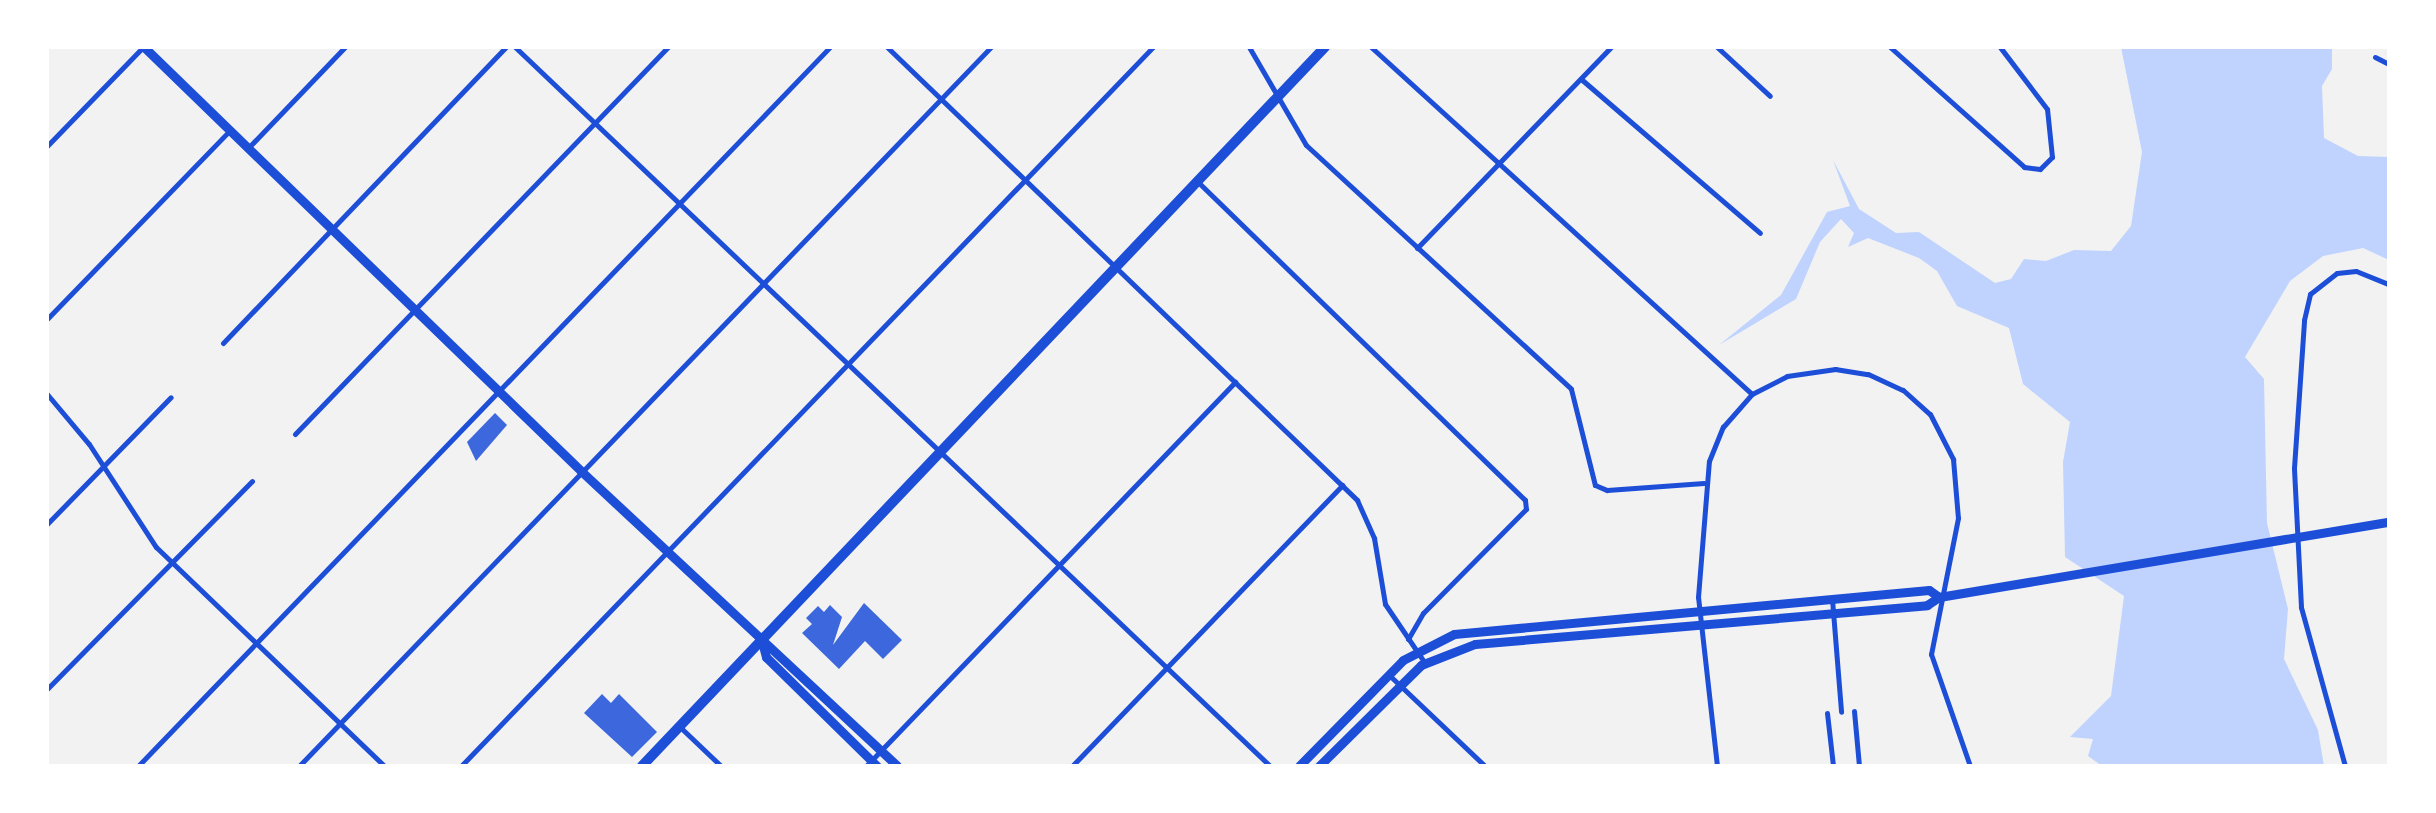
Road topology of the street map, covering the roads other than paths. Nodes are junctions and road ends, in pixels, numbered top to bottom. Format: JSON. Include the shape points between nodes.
{"nodes":[{"id":1,"x":144,"y":47,"type":"edge"},
{"id":2,"x":345,"y":47,"type":"edge"},
{"id":3,"x":506,"y":47,"type":"edge"},
{"id":4,"x":515,"y":47,"type":"edge"},
{"id":5,"x":668,"y":47,"type":"edge"},
{"id":6,"x":830,"y":47,"type":"edge"},
{"id":7,"x":887,"y":47,"type":"edge"},
{"id":8,"x":991,"y":47,"type":"edge"},
{"id":9,"x":1153,"y":47,"type":"edge"},
{"id":10,"x":1250,"y":47,"type":"edge"},
{"id":11,"x":1325,"y":47,"type":"edge"},
{"id":12,"x":1371,"y":47,"type":"edge"},
{"id":13,"x":1611,"y":47,"type":"edge"},
{"id":14,"x":1717,"y":47,"type":"edge"},
{"id":15,"x":1890,"y":47,"type":"edge"},
{"id":16,"x":2000,"y":47,"type":"edge"},
{"id":17,"x":2375,"y":57,"type":"dead end"},
{"id":18,"x":2389,"y":64,"type":"edge"},
{"id":19,"x":1581,"y":79,"type":"junction"},
{"id":20,"x":1770,"y":96,"type":"dead end"},
{"id":21,"x":940,"y":99,"type":"junction"},
{"id":22,"x":1275,"y":99,"type":"junction"},
{"id":23,"x":594,"y":124,"type":"junction"},
{"id":24,"x":230,"y":130,"type":"junction"},
{"id":25,"x":47,"y":146,"type":"edge"},
{"id":26,"x":248,"y":148,"type":"junction"},
{"id":27,"x":1499,"y":164,"type":"junction"},
{"id":28,"x":1025,"y":180,"type":"junction"},
{"id":29,"x":1198,"y":183,"type":"junction"},
{"id":30,"x":677,"y":205,"type":"junction"},
{"id":31,"x":331,"y":229,"type":"junction"},
{"id":32,"x":1760,"y":233,"type":"dead end"},
{"id":33,"x":1417,"y":248,"type":"junction"},
{"id":34,"x":1116,"y":269,"type":"junction"},
{"id":35,"x":2389,"y":284,"type":"edge"},
{"id":36,"x":761,"y":287,"type":"junction"},
{"id":37,"x":414,"y":310,"type":"junction"},
{"id":38,"x":47,"y":319,"type":"edge"},
{"id":39,"x":223,"y":343,"type":"dead end"},
{"id":40,"x":845,"y":366,"type":"junction"},
{"id":41,"x":1235,"y":382,"type":"junction"},
{"id":42,"x":498,"y":391,"type":"junction"},
{"id":43,"x":47,"y":394,"type":"edge"},
{"id":44,"x":1752,"y":394,"type":"junction"},
{"id":45,"x":171,"y":397,"type":"dead end"},
{"id":46,"x":295,"y":435,"type":"dead end"},
{"id":47,"x":943,"y":455,"type":"junction"},
{"id":48,"x":103,"y":467,"type":"junction"},
{"id":49,"x":581,"y":471,"type":"junction"},
{"id":50,"x":252,"y":481,"type":"dead end"},
{"id":51,"x":1704,"y":483,"type":"junction"},
{"id":52,"x":1342,"y":485,"type":"junction"},
{"id":53,"x":2389,"y":522,"type":"edge"},
{"id":54,"x":47,"y":524,"type":"edge"},
{"id":55,"x":2297,"y":539,"type":"junction"},
{"id":56,"x":667,"y":552,"type":"junction"},
{"id":57,"x":172,"y":562,"type":"junction"},
{"id":58,"x":1060,"y":563,"type":"junction"},
{"id":59,"x":1939,"y":597,"type":"junction"},
{"id":60,"x":1832,"y":599,"type":"junction"},
{"id":61,"x":1698,"y":610,"type":"junction"},
{"id":62,"x":1833,"y":613,"type":"junction"},
{"id":63,"x":1700,"y":624,"type":"junction"},
{"id":64,"x":1408,"y":639,"type":"junction"},
{"id":65,"x":762,"y":642,"type":"junction"},
{"id":66,"x":256,"y":644,"type":"junction"},
{"id":67,"x":1416,"y":651,"type":"junction"},
{"id":68,"x":1425,"y":663,"type":"junction"},
{"id":69,"x":1168,"y":667,"type":"junction"},
{"id":70,"x":1388,"y":674,"type":"junction"},
{"id":71,"x":1399,"y":684,"type":"junction"},
{"id":72,"x":47,"y":689,"type":"edge"},
{"id":73,"x":1854,"y":711,"type":"dead end"},
{"id":74,"x":1841,"y":712,"type":"dead end"},
{"id":75,"x":1828,"y":713,"type":"dead end"},
{"id":76,"x":341,"y":723,"type":"junction"},
{"id":77,"x":680,"y":727,"type":"junction"},
{"id":78,"x":881,"y":750,"type":"junction"},
{"id":79,"x":871,"y":764,"type":"edge"},
{"id":80,"x":138,"y":766,"type":"edge"},
{"id":81,"x":299,"y":766,"type":"edge"},
{"id":82,"x":384,"y":766,"type":"edge"},
{"id":83,"x":461,"y":766,"type":"edge"},
{"id":84,"x":642,"y":766,"type":"edge"},
{"id":85,"x":722,"y":766,"type":"edge"},
{"id":86,"x":897,"y":766,"type":"edge"},
{"id":87,"x":1072,"y":766,"type":"edge"},
{"id":88,"x":1270,"y":766,"type":"edge"},
{"id":89,"x":1299,"y":766,"type":"edge"},
{"id":90,"x":1319,"y":766,"type":"edge"},
{"id":91,"x":1485,"y":766,"type":"edge"},
{"id":92,"x":1717,"y":766,"type":"edge"},
{"id":93,"x":1833,"y":766,"type":"edge"},
{"id":94,"x":1859,"y":766,"type":"edge"},
{"id":95,"x":1970,"y":766,"type":"edge"},
{"id":96,"x":2345,"y":766,"type":"edge"}],
"edges":[{"from":1,"to":24,"type":"main road"},
{"from":1,"to":25,"type":"street"},
{"from":2,"to":26,"type":"street"},
{"from":3,"to":31,"type":"street"},
{"from":4,"to":23,"type":"street"},
{"from":5,"to":23,"type":"street"},
{"from":6,"to":30,"type":"street"},
{"from":7,"to":21,"type":"street"},
{"from":8,"to":21,"type":"street"},
{"from":9,"to":28,"type":"street"},
{"from":10,"to":22,"type":"street"},
{"from":11,"to":22,"type":"highway"},
{"from":12,"to":27,"type":"street"},
{"from":13,"to":19,"type":"street"},
{"from":14,"to":20,"type":"street"},
{"from":15,"to":16,"type":"street","via":[[2024,167],[2040,169],[2052,157],[2047,109]]},
{"from":17,"to":18,"type":"street"},
{"from":19,"to":27,"type":"street"},
{"from":19,"to":32,"type":"street"},
{"from":21,"to":28,"type":"street"},
{"from":21,"to":36,"type":"street"},
{"from":22,"to":29,"type":"highway"},
{"from":22,"to":33,"type":"street","via":[[1306,145]]},
{"from":23,"to":30,"type":"street"},
{"from":23,"to":37,"type":"street"},
{"from":24,"to":26,"type":"main road"},
{"from":24,"to":38,"type":"street"},
{"from":26,"to":31,"type":"main road"},
{"from":27,"to":33,"type":"street"},
{"from":27,"to":44,"type":"street"},
{"from":28,"to":34,"type":"street"},
{"from":28,"to":40,"type":"street"},
{"from":29,"to":34,"type":"highway"},
{"from":29,"to":64,"type":"street","via":[[1527,504],[1423,613]]},
{"from":30,"to":36,"type":"street"},
{"from":30,"to":42,"type":"street"},
{"from":31,"to":37,"type":"main road"},
{"from":31,"to":39,"type":"street"},
{"from":33,"to":51,"type":"street","via":[[1572,389],[1595,485],[1606,491]]},
{"from":34,"to":41,"type":"street"},
{"from":34,"to":47,"type":"highway"},
{"from":35,"to":55,"type":"street","via":[[2347,271],[2325,279],[2307,302],[2295,421]]},
{"from":36,"to":40,"type":"street"},
{"from":36,"to":49,"type":"street"},
{"from":37,"to":42,"type":"main road"},
{"from":37,"to":46,"type":"street"},
{"from":40,"to":47,"type":"street"},
{"from":40,"to":56,"type":"street"},
{"from":41,"to":52,"type":"street"},
{"from":41,"to":58,"type":"street"},
{"from":42,"to":49,"type":"main road"},
{"from":42,"to":66,"type":"street"},
{"from":43,"to":48,"type":"street"},
{"from":44,"to":51,"type":"street","via":[[1723,427]]},
{"from":44,"to":59,"type":"street","via":[[1802,372],[1850,370],[1888,382],[1930,414],[1947,442],[1958,487],[1955,538]]},
{"from":45,"to":48,"type":"street"},
{"from":47,"to":58,"type":"street"},
{"from":47,"to":65,"type":"highway"},
{"from":48,"to":54,"type":"street"},
{"from":48,"to":57,"type":"street","via":[[134,521]]},
{"from":49,"to":56,"type":"main road"},
{"from":49,"to":76,"type":"street"},
{"from":50,"to":57,"type":"street"},
{"from":51,"to":61,"type":"street"},
{"from":52,"to":64,"type":"street","via":[[1370,522],[1379,589]]},
{"from":52,"to":69,"type":"street"},
{"from":53,"to":55,"type":"main road"},
{"from":55,"to":59,"type":"main road","via":[[2043,584]]},
{"from":55,"to":96,"type":"street","via":[[2311,660]]},
{"from":56,"to":65,"type":"main road"},
{"from":56,"to":83,"type":"street"},
{"from":57,"to":66,"type":"street"},
{"from":57,"to":72,"type":"street"},
{"from":58,"to":69,"type":"street"},
{"from":58,"to":78,"type":"street"},
{"from":59,"to":60,"type":"main road","via":[[1929,590]]},
{"from":59,"to":62,"type":"main road","via":[[1927,605]]},
{"from":59,"to":95,"type":"street","via":[[1933,671]]},
{"from":60,"to":61,"type":"main road"},
{"from":60,"to":62,"type":"street"},
{"from":61,"to":63,"type":"street"},
{"from":61,"to":67,"type":"main road","via":[[1474,630]]},
{"from":62,"to":63,"type":"main road"},
{"from":62,"to":74,"type":"street"},
{"from":63,"to":68,"type":"main road","via":[[1475,644]]},
{"from":63,"to":92,"type":"street"},
{"from":64,"to":67,"type":"street"},
{"from":65,"to":77,"type":"highway"},
{"from":65,"to":78,"type":"main road"},
{"from":65,"to":79,"type":"main road","via":[[766,657]]},
{"from":66,"to":76,"type":"street"},
{"from":66,"to":80,"type":"street"},
{"from":67,"to":68,"type":"street"},
{"from":67,"to":70,"type":"main road"},
{"from":68,"to":71,"type":"main road"},
{"from":69,"to":87,"type":"street"},
{"from":69,"to":88,"type":"street"},
{"from":70,"to":71,"type":"street"},
{"from":70,"to":89,"type":"main road"},
{"from":71,"to":90,"type":"main road"},
{"from":71,"to":91,"type":"street"},
{"from":73,"to":94,"type":"street"},
{"from":75,"to":93,"type":"street"},
{"from":76,"to":81,"type":"street"},
{"from":76,"to":82,"type":"street"},
{"from":77,"to":84,"type":"highway"},
{"from":77,"to":85,"type":"street"},
{"from":78,"to":79,"type":"street"},
{"from":78,"to":86,"type":"main road"}]}
